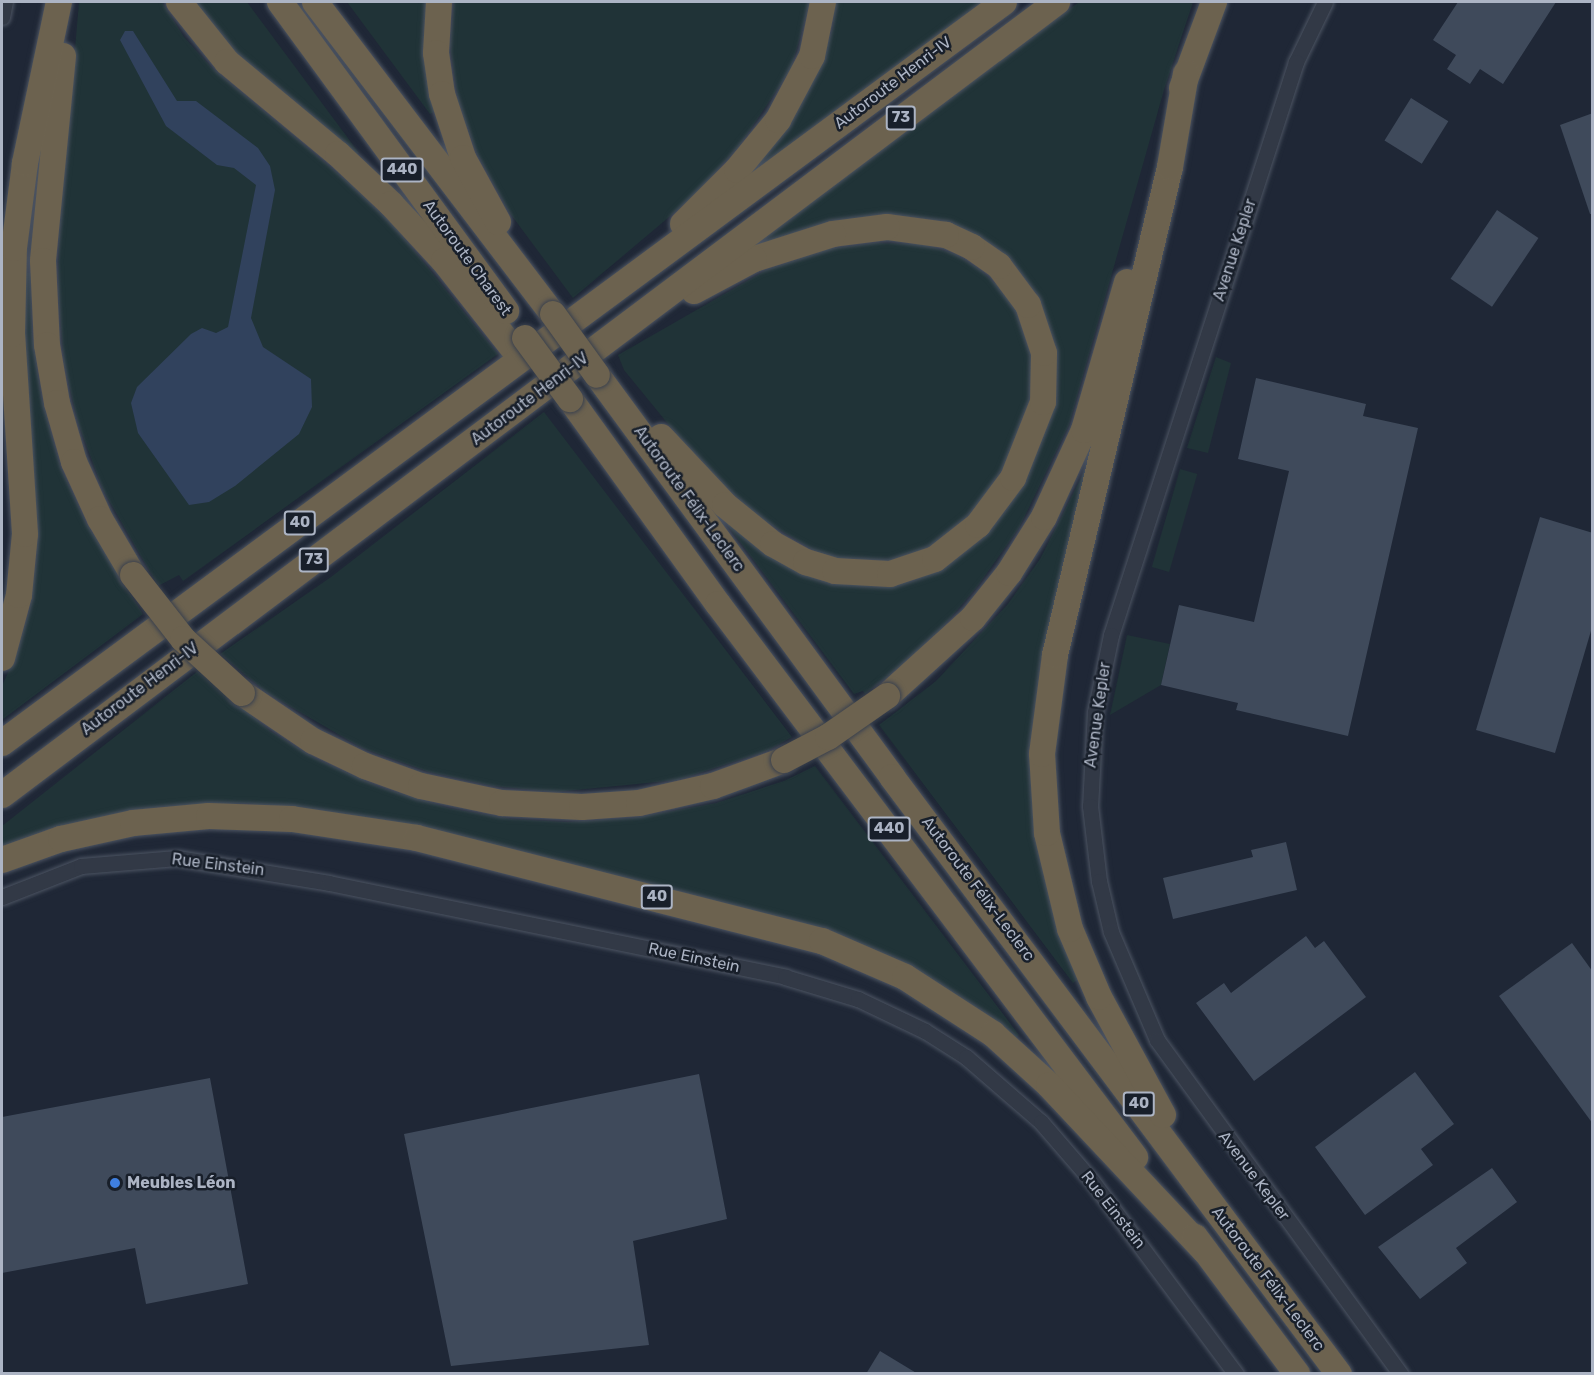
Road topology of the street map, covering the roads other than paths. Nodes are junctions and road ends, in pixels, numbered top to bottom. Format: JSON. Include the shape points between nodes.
{"nodes":[{"id":1,"x":5,"y":2,"type":"edge"},
{"id":2,"x":59,"y":2,"type":"edge"},
{"id":3,"x":67,"y":2,"type":"edge"},
{"id":4,"x":178,"y":2,"type":"edge"},
{"id":5,"x":280,"y":2,"type":"edge"},
{"id":6,"x":315,"y":2,"type":"edge"},
{"id":7,"x":440,"y":2,"type":"edge"},
{"id":8,"x":823,"y":2,"type":"edge"},
{"id":9,"x":1004,"y":2,"type":"edge"},
{"id":10,"x":1057,"y":2,"type":"edge"},
{"id":11,"x":1214,"y":2,"type":"edge"},
{"id":12,"x":1324,"y":2,"type":"edge"},
{"id":13,"x":2,"y":17,"type":"edge"},
{"id":14,"x":1186,"y":73,"type":"junction"},
{"id":15,"x":599,"y":303,"type":"junction"},
{"id":16,"x":546,"y":305,"type":"junction"},
{"id":17,"x":622,"y":330,"type":"junction"},
{"id":18,"x":518,"y":343,"type":"junction"},
{"id":19,"x":601,"y":379,"type":"junction"},
{"id":20,"x":564,"y":403,"type":"joint"},
{"id":21,"x":2,"y":658,"type":"edge"},
{"id":22,"x":136,"y":692,"type":"junction"},
{"id":23,"x":2,"y":743,"type":"edge"},
{"id":24,"x":2,"y":795,"type":"edge"},
{"id":25,"x":2,"y":806,"type":"edge"},
{"id":26,"x":2,"y":860,"type":"edge"},
{"id":27,"x":2,"y":897,"type":"edge"},
{"id":28,"x":1208,"y":1197,"type":"junction"},
{"id":29,"x":1205,"y":1251,"type":"junction"},
{"id":30,"x":1236,"y":1374,"type":"edge"},
{"id":31,"x":1296,"y":1374,"type":"edge"},
{"id":32,"x":1339,"y":1374,"type":"edge"},
{"id":33,"x":1401,"y":1374,"type":"edge"}],
"edges":[{"from":1,"to":13,"type":"street"},
{"from":2,"to":21,"type":"highway","via":[[25,164],[14,248],[12,334],[25,534],[19,596]]},
{"from":3,"to":14,"type":"highway","bridge":true,"via":[[43,261],[47,345],[57,403],[74,462],[100,519],[133,575],[183,639],[242,693],[313,741],[365,766],[430,788],[502,803],[582,807],[639,802],[713,786],[784,760],[828,737],[887,696],[933,657],[991,597],[1059,489],[1094,401]]},
{"from":4,"to":18,"type":"highway","via":[[227,62],[338,154],[391,204]]},
{"from":5,"to":18,"type":"highway","name":"Autoroute Charest","number":"440"},
{"from":6,"to":16,"type":"highway","name":"Autoroute Charest","number":"440"},
{"from":7,"to":16,"type":"highway","via":[[438,72],[451,126],[475,181]]},
{"from":8,"to":15,"type":"highway","via":[[808,64],[765,137],[698,210]]},
{"from":9,"to":15,"type":"highway","name":"Autoroute Henri-IV","number":"73"},
{"from":10,"to":17,"type":"highway","name":"Autoroute Henri-IV","number":"73"},
{"from":11,"to":14,"type":"highway"},
{"from":12,"to":33,"type":"street","name":"Avenue Kepler","via":[[1296,62],[1113,627],[1095,712],[1090,806],[1099,881],[1111,932],[1157,1040]]},
{"from":14,"to":28,"type":"highway","via":[[1170,167],[1055,655],[1044,722],[1042,771],[1051,858],[1076,945],[1115,1029]]},
{"from":15,"to":23,"type":"highway","name":"Autoroute Henri-IV","number":"40"},
{"from":16,"to":19,"type":"highway","name":"Autoroute Charest","number":"40","bridge":true},
{"from":17,"to":19,"type":"highway","via":[[734,269],[793,244],[871,228],[932,232],[985,255],[1020,291],[1041,336],[1046,370],[1043,402],[1013,478],[965,538],[920,566],[890,574],[861,575],[806,562],[756,533]]},
{"from":17,"to":22,"type":"highway","name":"Autoroute Henri-IV","number":"73"},
{"from":18,"to":20,"type":"highway","name":"Autoroute Charest","number":"440","bridge":true},
{"from":19,"to":28,"type":"highway","name":"Autoroute Félix-Leclerc","number":"40","via":[[892,777]]},
{"from":20,"to":29,"type":"highway","name":"Autoroute Félix-Leclerc","number":"440"},
{"from":22,"to":24,"type":"highway","name":"Autoroute Henri-IV","number":"73"},
{"from":22,"to":25,"type":"highway"},
{"from":26,"to":29,"type":"highway","number":"40","via":[[61,839],[133,823],[209,816],[292,819],[417,838],[822,941],[905,977],[993,1034],[1049,1084]]},
{"from":27,"to":30,"type":"street","name":"Rue Einstein","via":[[81,866],[177,858],[250,868],[444,906],[785,977],[858,999],[956,1051],[1041,1122],[1092,1181]]},
{"from":28,"to":32,"type":"highway","name":"Autoroute Félix-Leclerc","number":"40"},
{"from":29,"to":31,"type":"highway","name":"Autoroute Félix-Leclerc","number":"40"}]}
